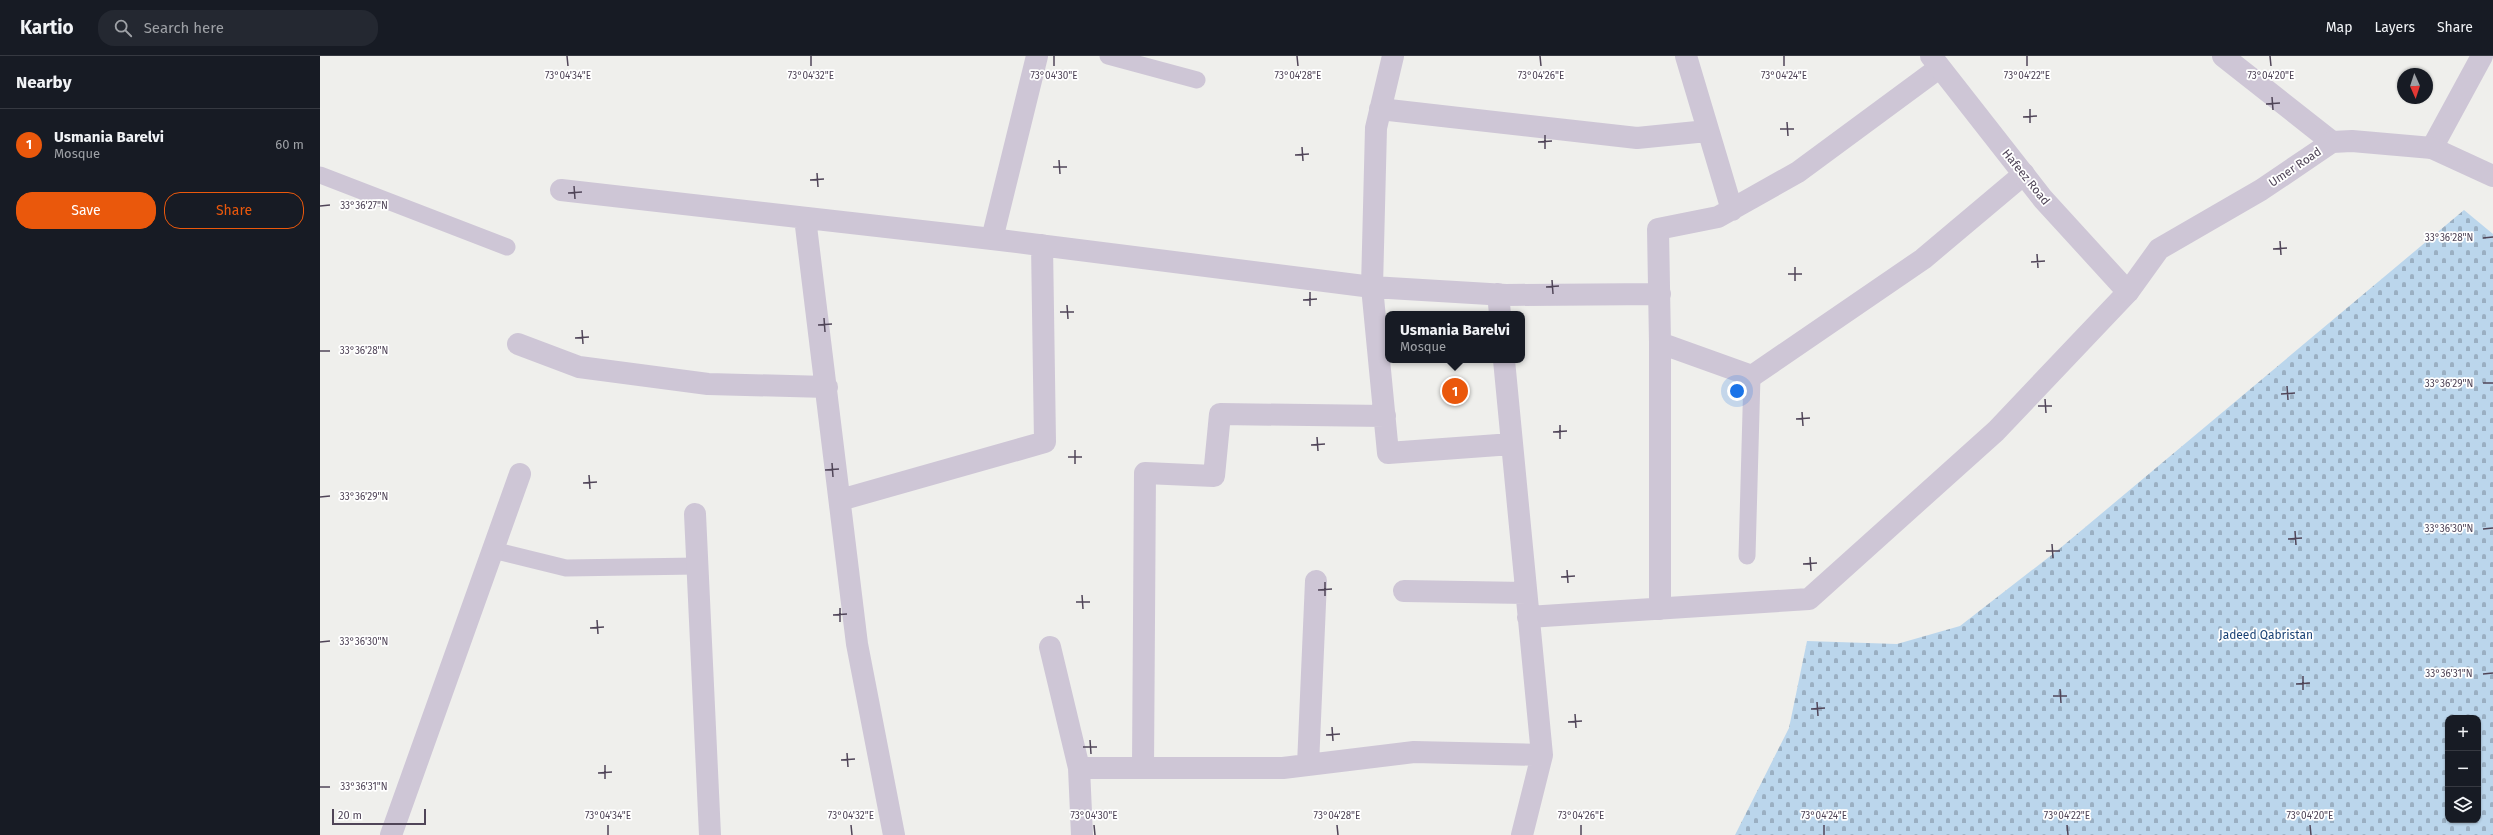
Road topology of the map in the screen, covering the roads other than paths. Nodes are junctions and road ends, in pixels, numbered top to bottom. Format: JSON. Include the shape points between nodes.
{"nodes":[{"id":1,"x":1037,"y":56,"type":"edge"},
{"id":2,"x":1108,"y":56,"type":"edge"},
{"id":3,"x":1393,"y":56,"type":"edge"},
{"id":4,"x":1686,"y":56,"type":"edge"},
{"id":5,"x":2223,"y":56,"type":"edge"},
{"id":6,"x":2482,"y":56,"type":"edge"},
{"id":7,"x":1935,"y":62,"type":"edge"},
{"id":8,"x":1197,"y":80,"type":"dead end"},
{"id":9,"x":1380,"y":109,"type":"junction"},
{"id":10,"x":1707,"y":130,"type":"junction"},
{"id":11,"x":2332,"y":142,"type":"junction"},
{"id":12,"x":2432,"y":148,"type":"junction"},
{"id":13,"x":2024,"y":174,"type":"junction"},
{"id":14,"x":320,"y":175,"type":"edge"},
{"id":15,"x":2493,"y":176,"type":"edge"},
{"id":16,"x":561,"y":190,"type":"dead end"},
{"id":17,"x":1732,"y":210,"type":"junction"},
{"id":18,"x":805,"y":218,"type":"junction"},
{"id":19,"x":992,"y":239,"type":"junction"},
{"id":20,"x":1042,"y":245,"type":"junction"},
{"id":21,"x":507,"y":247,"type":"dead end"},
{"id":22,"x":1372,"y":287,"type":"junction"},
{"id":23,"x":2128,"y":292,"type":"junction"},
{"id":24,"x":1660,"y":294,"type":"junction"},
{"id":25,"x":1499,"y":304,"type":"edge"},
{"id":26,"x":1660,"y":343,"type":"junction"},
{"id":27,"x":518,"y":344,"type":"dead end"},
{"id":28,"x":1504,"y":363,"type":"edge"},
{"id":29,"x":1752,"y":376,"type":"junction"},
{"id":30,"x":826,"y":386,"type":"junction"},
{"id":31,"x":1384,"y":416,"type":"junction"},
{"id":32,"x":1512,"y":444,"type":"junction"},
{"id":33,"x":520,"y":474,"type":"dead end"},
{"id":34,"x":840,"y":500,"type":"junction"},
{"id":35,"x":695,"y":514,"type":"dead end"},
{"id":36,"x":493,"y":550,"type":"junction"},
{"id":37,"x":1747,"y":556,"type":"dead end"},
{"id":38,"x":697,"y":566,"type":"junction"},
{"id":39,"x":1316,"y":581,"type":"dead end"},
{"id":40,"x":1404,"y":591,"type":"dead end"},
{"id":41,"x":1526,"y":593,"type":"junction"},
{"id":42,"x":1660,"y":609,"type":"junction"},
{"id":43,"x":1528,"y":617,"type":"junction"},
{"id":44,"x":1050,"y":647,"type":"dead end"},
{"id":45,"x":1542,"y":754,"type":"junction"},
{"id":46,"x":1308,"y":765,"type":"junction"},
{"id":47,"x":1079,"y":768,"type":"junction"},
{"id":48,"x":1143,"y":768,"type":"junction"},
{"id":49,"x":391,"y":835,"type":"edge"},
{"id":50,"x":710,"y":835,"type":"edge"},
{"id":51,"x":894,"y":835,"type":"edge"},
{"id":52,"x":1082,"y":835,"type":"edge"},
{"id":53,"x":1522,"y":835,"type":"edge"}],
"edges":[{"from":1,"to":19,"type":"street"},
{"from":2,"to":8,"type":"lane"},
{"from":3,"to":9,"type":"street"},
{"from":4,"to":10,"type":"street"},
{"from":5,"to":11,"type":"street"},
{"from":6,"to":12,"type":"street"},
{"from":7,"to":13,"type":"street","name":"Hafeez Road"},
{"from":7,"to":17,"type":"street","via":[[1798,172]]},
{"from":9,"to":10,"type":"street","via":[[1637,138]]},
{"from":9,"to":22,"type":"street","via":[[1376,128]]},
{"from":10,"to":17,"type":"street"},
{"from":11,"to":12,"type":"street","name":"Umer Road","via":[[2352,141]]},
{"from":11,"to":23,"type":"street","name":"Umer Road","via":[[2262,190],[2160,249]]},
{"from":12,"to":15,"type":"street","name":"Umer Road"},
{"from":13,"to":23,"type":"street","name":"Hafeez Road","via":[[2043,199]]},
{"from":13,"to":29,"type":"street","via":[[1923,259]]},
{"from":14,"to":21,"type":"lane"},
{"from":16,"to":18,"type":"street"},
{"from":17,"to":24,"type":"street","via":[[1718,217],[1658,229]]},
{"from":18,"to":19,"type":"street"},
{"from":18,"to":30,"type":"street"},
{"from":19,"to":20,"type":"street"},
{"from":20,"to":22,"type":"street"},
{"from":20,"to":34,"type":"street","via":[[1045,442]]},
{"from":22,"to":25,"type":"street"},
{"from":22,"to":31,"type":"street"},
{"from":23,"to":42,"type":"street","name":"Umer Road","via":[[1996,431],[1809,599]]},
{"from":24,"to":25,"type":"street"},
{"from":24,"to":26,"type":"street"},
{"from":26,"to":29,"type":"street"},
{"from":26,"to":42,"type":"street"},
{"from":27,"to":30,"type":"street","via":[[579,366],[701,383]]},
{"from":28,"to":32,"type":"street"},
{"from":29,"to":37,"type":"lane"},
{"from":30,"to":34,"type":"street"},
{"from":31,"to":32,"type":"street","via":[[1388,453]]},
{"from":31,"to":48,"type":"street","via":[[1220,414],[1214,476],[1145,473]]},
{"from":32,"to":41,"type":"street"},
{"from":33,"to":36,"type":"street"},
{"from":34,"to":51,"type":"street","via":[[857,644]]},
{"from":35,"to":38,"type":"street"},
{"from":36,"to":38,"type":"lane","via":[[566,568]]},
{"from":36,"to":49,"type":"street"},
{"from":38,"to":50,"type":"street"},
{"from":39,"to":46,"type":"street"},
{"from":40,"to":41,"type":"street"},
{"from":41,"to":43,"type":"street"},
{"from":42,"to":43,"type":"street","name":"Umer Road"},
{"from":43,"to":45,"type":"street"},
{"from":44,"to":47,"type":"street"},
{"from":45,"to":46,"type":"street","via":[[1414,752]]},
{"from":45,"to":53,"type":"street"},
{"from":46,"to":48,"type":"street","via":[[1283,768]]},
{"from":47,"to":48,"type":"street"},
{"from":47,"to":52,"type":"street"}]}
